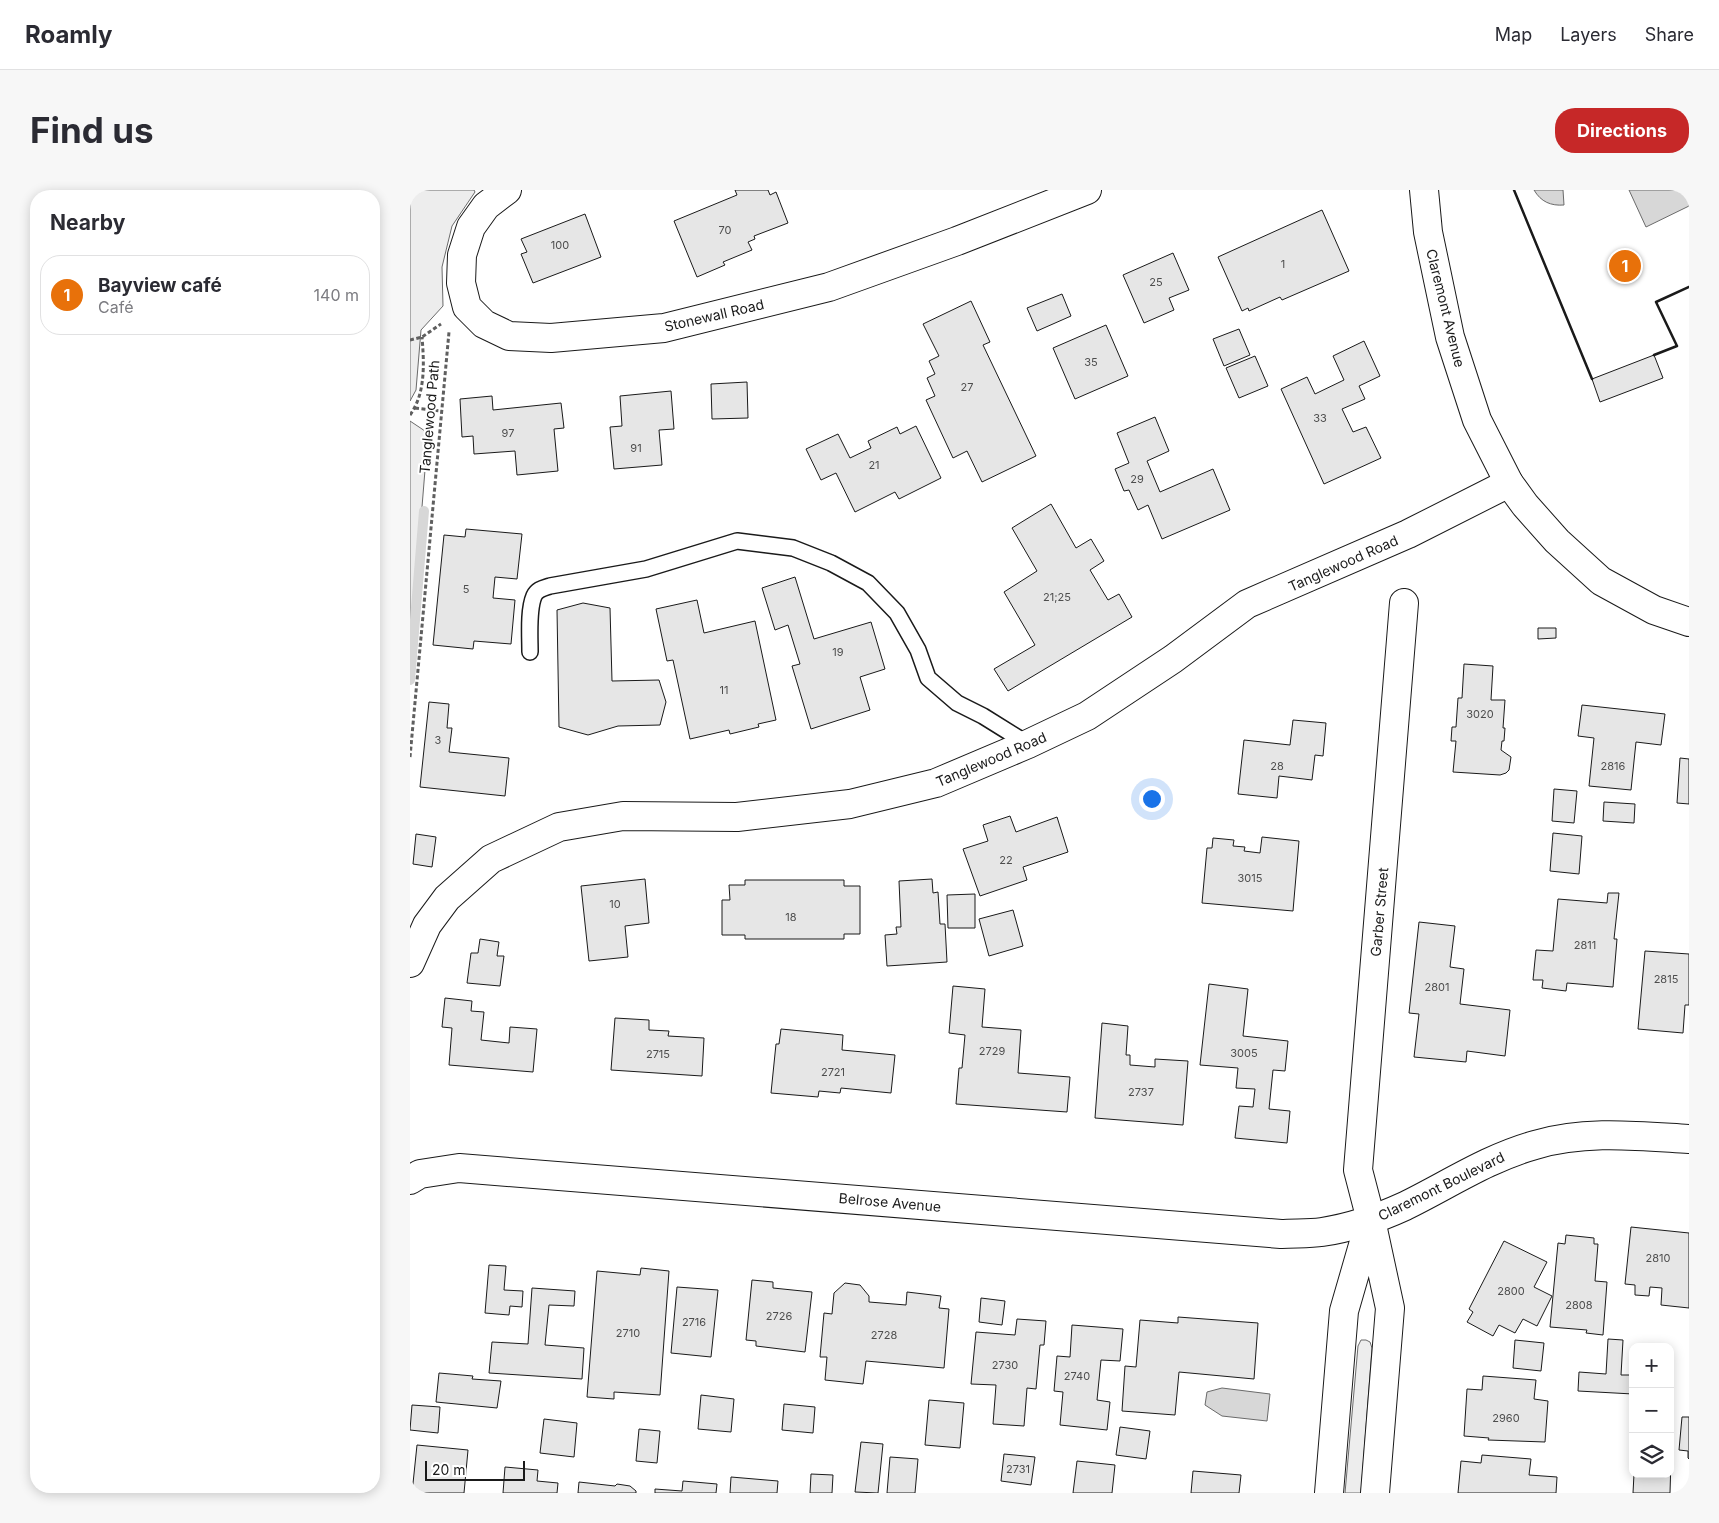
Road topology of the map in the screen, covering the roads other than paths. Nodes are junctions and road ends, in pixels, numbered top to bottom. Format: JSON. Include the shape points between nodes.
{"nodes":[{"id":1,"x":507,"y":190,"type":"edge"},
{"id":2,"x":1087,"y":190,"type":"edge"},
{"id":3,"x":1424,"y":190,"type":"edge"},
{"id":4,"x":1509,"y":483,"type":"junction"},
{"id":5,"x":1404,"y":603,"type":"dead end"},
{"id":6,"x":1689,"y":622,"type":"edge"},
{"id":7,"x":530,"y":652,"type":"dead end"},
{"id":8,"x":1028,"y":744,"type":"junction"},
{"id":9,"x":410,"y":963,"type":"edge"},
{"id":10,"x":1689,"y":1139,"type":"edge"},
{"id":11,"x":410,"y":1180,"type":"edge"},
{"id":12,"x":1371,"y":1220,"type":"junction"},
{"id":13,"x":1330,"y":1493,"type":"edge"},
{"id":14,"x":1375,"y":1493,"type":"edge"}],
"edges":[{"from":1,"to":2,"type":"street","name":"Stonewall Road","via":[[486,206],[471,227],[462,255],[461,283],[467,307],[484,324],[509,336],[551,338],[664,328],[829,287],[957,242]]},
{"from":3,"to":4,"type":"street","name":"Claremont Avenue","via":[[1428,232],[1450,337],[1477,420]]},
{"from":4,"to":6,"type":"street","name":"Claremont Avenue","via":[[1557,541],[1601,581],[1654,610]]},
{"from":4,"to":8,"type":"street","name":"Tanglewood Road","via":[[1408,534],[1247,604],[1174,658],[1086,716]]},
{"from":5,"to":12,"type":"street","name":"Garber Street","via":[[1358,1170]]},
{"from":7,"to":8,"type":"lane","via":[[531,607],[534,595],[540,589],[646,569],[737,541],[793,548],[868,583],[897,613],[918,650],[928,678],[957,703]]},
{"from":8,"to":9,"type":"street","name":"Tanglewood Road","via":[[936,783],[850,804],[737,817],[622,816],[559,827],[491,860],[447,898],[427,925]]},
{"from":10,"to":12,"type":"street","name":"Claremont Boulevard","via":[[1583,1136],[1536,1144],[1482,1165]]},
{"from":11,"to":12,"type":"street","name":"Belrose Avenue","via":[[420,1174],[459,1168],[1281,1234],[1322,1232]]},
{"from":12,"to":13,"type":"street","name":"Claremont Boulevard","via":[[1344,1311]]},
{"from":12,"to":14,"type":"street","name":"Claremont Boulevard","via":[[1390,1308]]}]}
